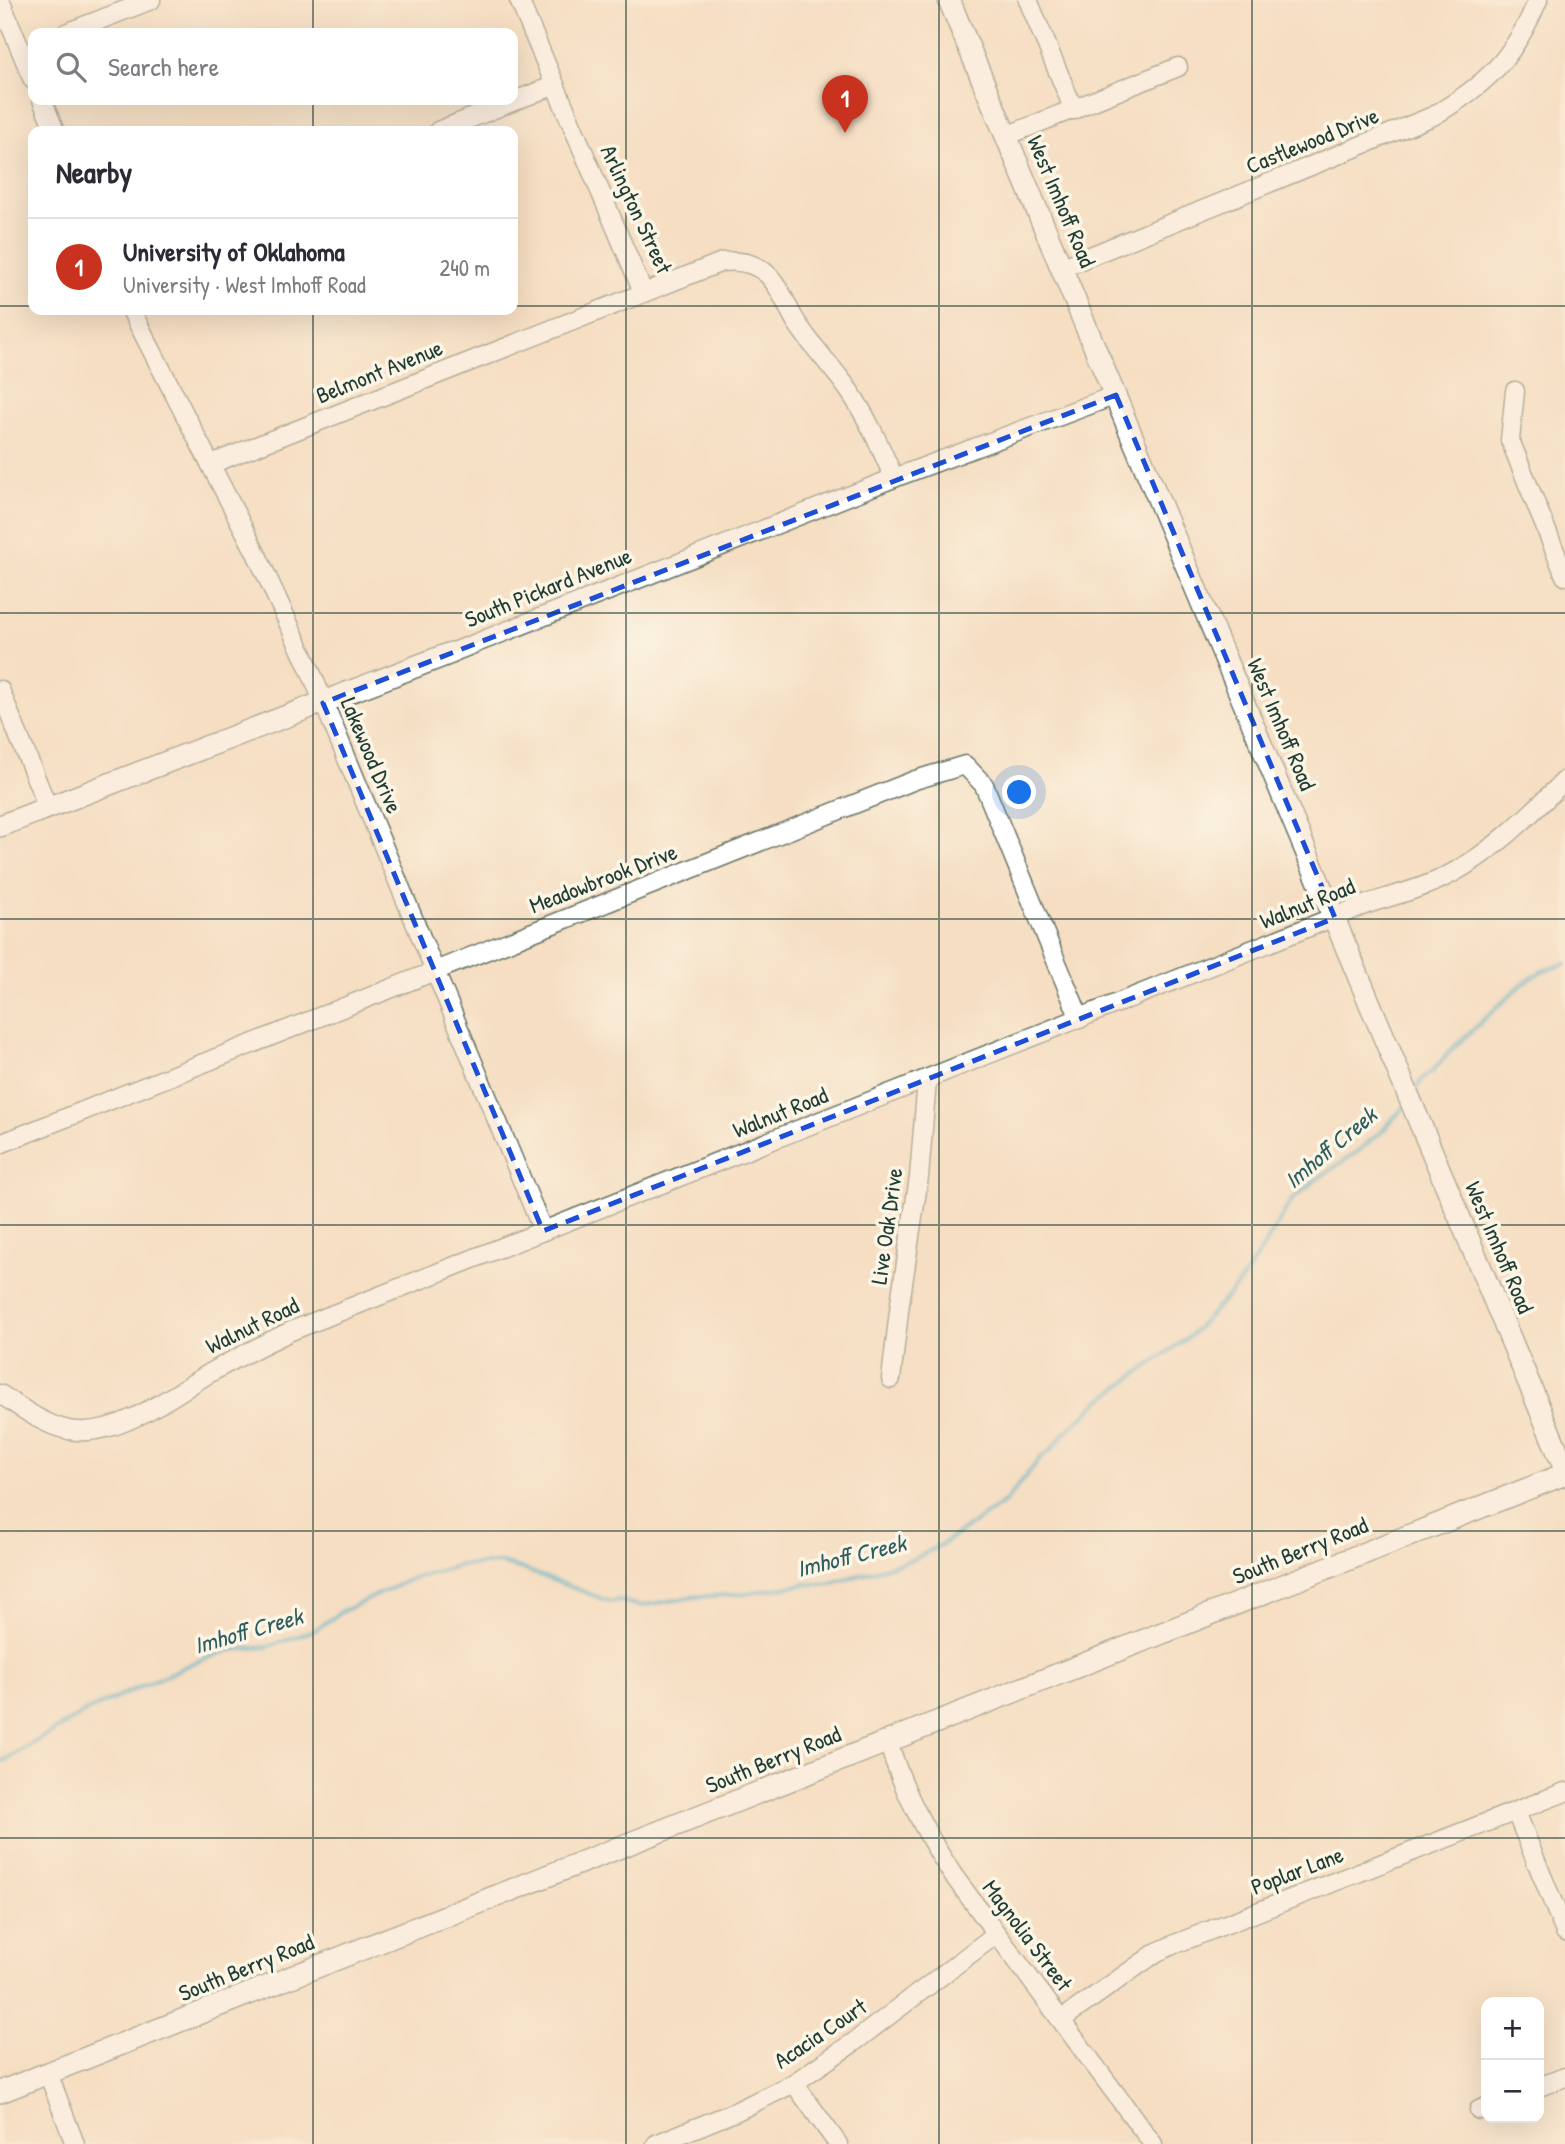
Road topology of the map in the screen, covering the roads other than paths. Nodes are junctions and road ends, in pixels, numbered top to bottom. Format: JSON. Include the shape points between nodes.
{"nodes":[{"id":1,"x":0,"y":0,"type":"edge"},
{"id":2,"x":150,"y":0,"type":"edge"},
{"id":3,"x":519,"y":0,"type":"edge"},
{"id":4,"x":949,"y":0,"type":"edge"},
{"id":5,"x":1028,"y":0,"type":"edge"},
{"id":6,"x":1538,"y":0,"type":"edge"},
{"id":7,"x":79,"y":28,"type":"edge"},
{"id":8,"x":27,"y":48,"type":"edge"},
{"id":9,"x":1178,"y":67,"type":"dead end"},
{"id":10,"x":555,"y":85,"type":"junction"},
{"id":11,"x":518,"y":100,"type":"edge"},
{"id":12,"x":44,"y":105,"type":"edge"},
{"id":13,"x":504,"y":105,"type":"edge"},
{"id":14,"x":1074,"y":110,"type":"junction"},
{"id":15,"x":53,"y":126,"type":"edge"},
{"id":16,"x":451,"y":126,"type":"edge"},
{"id":17,"x":1006,"y":136,"type":"junction"},
{"id":18,"x":1061,"y":268,"type":"junction"},
{"id":19,"x":643,"y":292,"type":"junction"},
{"id":20,"x":133,"y":315,"type":"edge"},
{"id":21,"x":1515,"y":391,"type":"dead end"},
{"id":22,"x":1115,"y":395,"type":"junction"},
{"id":23,"x":211,"y":464,"type":"junction"},
{"id":24,"x":894,"y":478,"type":"junction"},
{"id":25,"x":1565,"y":576,"type":"edge"},
{"id":26,"x":451,"y":653,"type":"joint"},
{"id":27,"x":0,"y":690,"type":"edge"},
{"id":28,"x":323,"y":703,"type":"junction"},
{"id":29,"x":1565,"y":780,"type":"edge"},
{"id":30,"x":48,"y":808,"type":"junction"},
{"id":31,"x":0,"y":826,"type":"edge"},
{"id":32,"x":1335,"y":918,"type":"junction"},
{"id":33,"x":436,"y":970,"type":"junction"},
{"id":34,"x":1080,"y":1018,"type":"junction"},
{"id":35,"x":927,"y":1080,"type":"junction"},
{"id":36,"x":0,"y":1144,"type":"edge"},
{"id":37,"x":543,"y":1231,"type":"junction"},
{"id":38,"x":891,"y":1379,"type":"dead end"},
{"id":39,"x":0,"y":1394,"type":"edge"},
{"id":40,"x":1565,"y":1471,"type":"edge"},
{"id":41,"x":888,"y":1742,"type":"junction"},
{"id":42,"x":1565,"y":1792,"type":"edge"},
{"id":43,"x":1516,"y":1812,"type":"junction"},
{"id":44,"x":1565,"y":1932,"type":"edge"},
{"id":45,"x":995,"y":1935,"type":"junction"},
{"id":46,"x":1061,"y":2021,"type":"junction"},
{"id":47,"x":48,"y":2073,"type":"junction"},
{"id":48,"x":1565,"y":2077,"type":"edge"},
{"id":49,"x":794,"y":2083,"type":"junction"},
{"id":50,"x":1544,"y":2085,"type":"edge"},
{"id":51,"x":0,"y":2092,"type":"edge"},
{"id":52,"x":75,"y":2144,"type":"edge"},
{"id":53,"x":656,"y":2144,"type":"edge"},
{"id":54,"x":838,"y":2144,"type":"edge"},
{"id":55,"x":1153,"y":2144,"type":"edge"}],
"edges":[{"from":1,"to":8,"type":"street"},
{"from":2,"to":7,"type":"street"},
{"from":3,"to":10,"type":"street","name":"Arlington Street"},
{"from":4,"to":17,"type":"street","name":"West Imhoff Road"},
{"from":5,"to":14,"type":"street"},
{"from":6,"to":18,"type":"street","name":"Castlewood Drive","via":[[1528,26],[1488,78],[1433,116]]},
{"from":9,"to":14,"type":"street"},
{"from":10,"to":11,"type":"street"},
{"from":10,"to":19,"type":"street","name":"Arlington Street"},
{"from":12,"to":15,"type":"street"},
{"from":13,"to":16,"type":"street"},
{"from":14,"to":17,"type":"street"},
{"from":17,"to":18,"type":"street","name":"West Imhoff Road"},
{"from":18,"to":22,"type":"street","name":"West Imhoff Road"},
{"from":19,"to":23,"type":"street","name":"Belmont Avenue"},
{"from":19,"to":24,"type":"street","name":"Arlington Street","via":[[722,262],[751,264],[768,274],[806,336],[851,393]]},
{"from":20,"to":23,"type":"street","name":"Lakewood Drive"},
{"from":21,"to":25,"type":"street","via":[[1510,440]]},
{"from":22,"to":24,"type":"street","name":"South Pickard Avenue"},
{"from":22,"to":32,"type":"street","name":"West Imhoff Road"},
{"from":23,"to":28,"type":"street","name":"Lakewood Drive"},
{"from":24,"to":26,"type":"street","name":"South Pickard Avenue"},
{"from":26,"to":28,"type":"street","name":"South Pickard Avenue"},
{"from":27,"to":30,"type":"street"},
{"from":28,"to":30,"type":"street","name":"South Pickard Avenue"},
{"from":28,"to":33,"type":"street","name":"Lakewood Drive"},
{"from":29,"to":32,"type":"street","name":"Walnut Road","via":[[1515,829],[1468,863],[1435,881]]},
{"from":30,"to":31,"type":"street","name":"South Pickard Avenue"},
{"from":32,"to":34,"type":"street","name":"Walnut Road"},
{"from":32,"to":40,"type":"street","name":"West Imhoff Road"},
{"from":33,"to":34,"type":"street","name":"Meadowbrook Drive","via":[[915,780],[965,765],[984,785]]},
{"from":33,"to":36,"type":"street","name":"Meadowbrook Drive"},
{"from":33,"to":37,"type":"street","name":"Lakewood Drive"},
{"from":34,"to":35,"type":"street","name":"Walnut Road"},
{"from":35,"to":37,"type":"street","name":"Walnut Road"},
{"from":35,"to":38,"type":"street","name":"Live Oak Drive","via":[[919,1177]]},
{"from":37,"to":39,"type":"street","name":"Walnut Road","via":[[291,1331],[148,1410],[107,1427],[60,1428]]},
{"from":40,"to":41,"type":"street","name":"South Berry Road"},
{"from":41,"to":45,"type":"street","name":"Magnolia Street","via":[[929,1839]]},
{"from":41,"to":47,"type":"street","name":"South Berry Road"},
{"from":42,"to":43,"type":"street","name":"Poplar Lane"},
{"from":43,"to":44,"type":"street"},
{"from":43,"to":46,"type":"street","name":"Poplar Lane","via":[[1157,1952]]},
{"from":45,"to":46,"type":"street","name":"Magnolia Street"},
{"from":45,"to":49,"type":"street","name":"Acacia Court"},
{"from":46,"to":55,"type":"street","name":"Magnolia Street"},
{"from":47,"to":51,"type":"street","name":"South Berry Road"},
{"from":47,"to":52,"type":"street"},
{"from":48,"to":50,"type":"street"},
{"from":49,"to":53,"type":"street","name":"Acacia Court"},
{"from":49,"to":54,"type":"street"}]}
